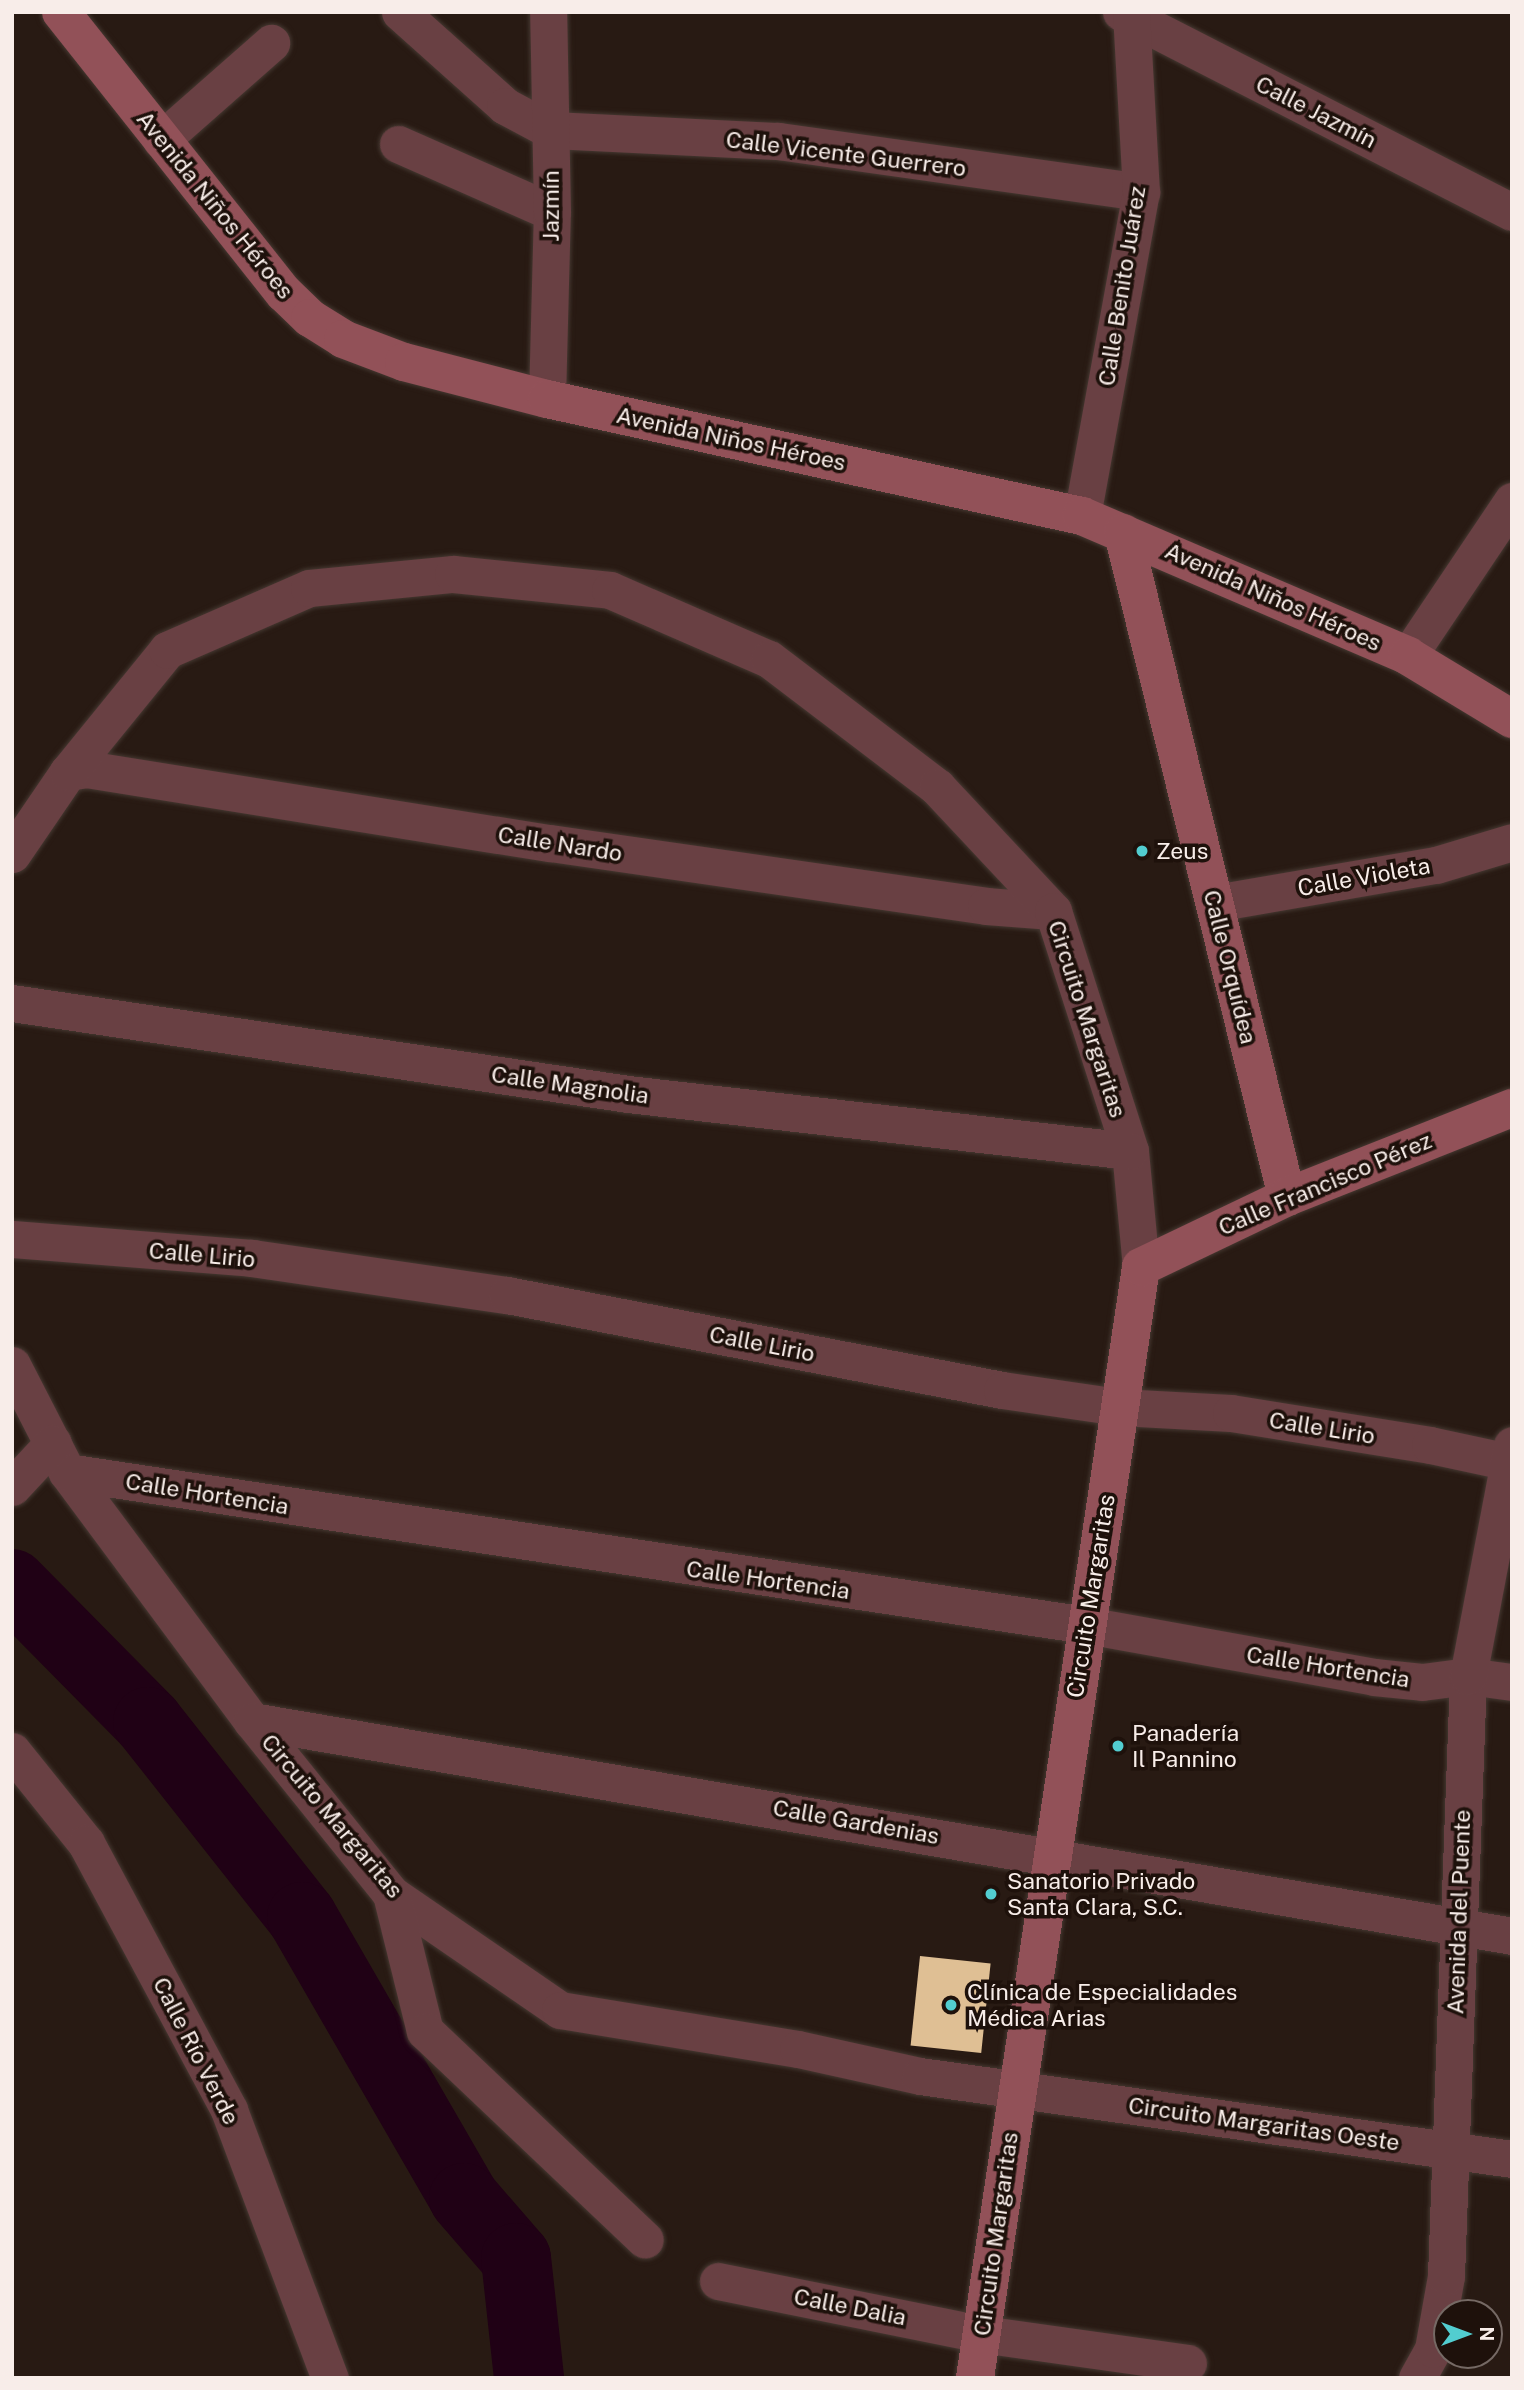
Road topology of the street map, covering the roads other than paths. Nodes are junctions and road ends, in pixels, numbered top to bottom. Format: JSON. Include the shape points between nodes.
{"nodes":[{"id":1,"x":61,"y":12,"type":"edge"},
{"id":2,"x":400,"y":12,"type":"edge"},
{"id":3,"x":548,"y":12,"type":"edge"},
{"id":4,"x":1127,"y":14,"type":"edge"},
{"id":5,"x":271,"y":43,"type":"dead end"},
{"id":6,"x":550,"y":130,"type":"junction"},
{"id":7,"x":161,"y":140,"type":"junction"},
{"id":8,"x":398,"y":144,"type":"dead end"},
{"id":9,"x":1141,"y":192,"type":"junction"},
{"id":10,"x":552,"y":212,"type":"junction"},
{"id":11,"x":1512,"y":212,"type":"edge"},
{"id":12,"x":547,"y":399,"type":"junction"},
{"id":13,"x":1512,"y":501,"type":"edge"},
{"id":14,"x":1082,"y":516,"type":"junction"},
{"id":15,"x":1123,"y":533,"type":"junction"},
{"id":16,"x":1408,"y":656,"type":"junction"},
{"id":17,"x":1512,"y":719,"type":"edge"},
{"id":18,"x":68,"y":772,"type":"junction"},
{"id":19,"x":1512,"y":842,"type":"edge"},
{"id":20,"x":12,"y":854,"type":"edge"},
{"id":21,"x":1215,"y":903,"type":"junction"},
{"id":22,"x":1053,"y":911,"type":"junction"},
{"id":23,"x":12,"y":1003,"type":"edge"},
{"id":24,"x":1512,"y":1108,"type":"edge"},
{"id":25,"x":1130,"y":1152,"type":"junction"},
{"id":26,"x":1287,"y":1197,"type":"junction"},
{"id":27,"x":12,"y":1239,"type":"edge"},
{"id":28,"x":1141,"y":1267,"type":"junction"},
{"id":29,"x":12,"y":1364,"type":"edge"},
{"id":30,"x":1119,"y":1407,"type":"junction"},
{"id":31,"x":1510,"y":1454,"type":"edge"},
{"id":32,"x":60,"y":1457,"type":"junction"},
{"id":33,"x":12,"y":1487,"type":"edge"},
{"id":34,"x":1086,"y":1625,"type":"junction"},
{"id":35,"x":1468,"y":1676,"type":"junction"},
{"id":36,"x":1512,"y":1682,"type":"edge"},
{"id":37,"x":252,"y":1721,"type":"junction"},
{"id":38,"x":12,"y":1751,"type":"edge"},
{"id":39,"x":1052,"y":1855,"type":"junction"},
{"id":40,"x":391,"y":1894,"type":"junction"},
{"id":41,"x":1459,"y":1928,"type":"junction"},
{"id":42,"x":1512,"y":1936,"type":"edge"},
{"id":43,"x":1017,"y":2089,"type":"junction"},
{"id":44,"x":1449,"y":2150,"type":"junction"},
{"id":45,"x":1512,"y":2159,"type":"edge"},
{"id":46,"x":645,"y":2240,"type":"dead end"},
{"id":47,"x":718,"y":2281,"type":"dead end"},
{"id":48,"x":981,"y":2334,"type":"junction"},
{"id":49,"x":1188,"y":2363,"type":"dead end"},
{"id":50,"x":330,"y":2378,"type":"edge"},
{"id":51,"x":975,"y":2378,"type":"edge"},
{"id":52,"x":1417,"y":2378,"type":"edge"}],
"edges":[{"from":1,"to":7,"type":"street","name":"Avenida Niños Héroes"},
{"from":2,"to":6,"type":"street","via":[[505,106]]},
{"from":3,"to":6,"type":"street","name":"Jazmín"},
{"from":4,"to":9,"type":"street","name":"Calle Benito Juárez"},
{"from":4,"to":11,"type":"street","name":"Calle Jazmín"},
{"from":5,"to":7,"type":"street"},
{"from":6,"to":9,"type":"street","name":"Calle Vicente Guerrero","via":[[778,141]]},
{"from":6,"to":10,"type":"street","name":"Jazmín"},
{"from":7,"to":12,"type":"street","name":"Avenida Niños Héroes","via":[[284,293],[325,328],[382,355]]},
{"from":8,"to":10,"type":"street"},
{"from":9,"to":14,"type":"street","name":"Calle Benito Juárez"},
{"from":10,"to":12,"type":"street","name":"Jazmín"},
{"from":12,"to":14,"type":"street","name":"Avenida Niños Héroes"},
{"from":13,"to":16,"type":"street"},
{"from":14,"to":15,"type":"street","name":"Avenida Niños Héroes"},
{"from":15,"to":16,"type":"street","name":"Avenida Niños Héroes"},
{"from":15,"to":21,"type":"street","name":"Calle Orquídea"},
{"from":16,"to":17,"type":"street","name":"Avenida Niños Héroes"},
{"from":18,"to":20,"type":"street","name":"Circuito Margaritas"},
{"from":18,"to":22,"type":"street","name":"Calle Nardo","via":[[86,769],[550,843],[986,906]]},
{"from":18,"to":22,"type":"street","name":"Circuito Margaritas","via":[[167,650],[309,588],[453,574],[610,590],[769,659],[937,787]]},
{"from":19,"to":21,"type":"street","name":"Calle Violeta","via":[[1436,865]]},
{"from":21,"to":26,"type":"street","name":"Calle Orquídea"},
{"from":22,"to":25,"type":"street","name":"Circuito Margaritas"},
{"from":23,"to":25,"type":"street","name":"Calle Magnolia","via":[[628,1094]]},
{"from":24,"to":26,"type":"street","name":"Calle Francisco Pérez"},
{"from":25,"to":28,"type":"street","name":"Circuito Margaritas"},
{"from":26,"to":28,"type":"street","name":"Calle Francisco Pérez"},
{"from":27,"to":30,"type":"street","name":"Calle Lirio","via":[[252,1258],[507,1295],[1002,1390]]},
{"from":28,"to":30,"type":"street","name":"Circuito Margaritas"},
{"from":29,"to":32,"type":"street","name":"Circuito Margaritas"},
{"from":30,"to":31,"type":"street","name":"Calle Lirio","via":[[1231,1413]]},
{"from":30,"to":34,"type":"street","name":"Circuito Margaritas"},
{"from":31,"to":35,"type":"street","name":"Avenida del Puente"},
{"from":32,"to":33,"type":"street"},
{"from":32,"to":34,"type":"street","name":"Calle Hortencia"},
{"from":32,"to":37,"type":"street","name":"Circuito Margaritas"},
{"from":34,"to":35,"type":"street","name":"Calle Hortencia","via":[[1374,1677],[1422,1682]]},
{"from":34,"to":39,"type":"street","name":"Circuito Margaritas"},
{"from":35,"to":36,"type":"street","name":"Calle Hortencia"},
{"from":35,"to":41,"type":"street","name":"Avenida del Puente"},
{"from":37,"to":39,"type":"street","name":"Calle Gardenias"},
{"from":37,"to":40,"type":"street","name":"Circuito Margaritas"},
{"from":38,"to":50,"type":"street","name":"Calle Río Verde","via":[[86,1843],[229,2110]]},
{"from":39,"to":41,"type":"street","name":"Calle Gardenias"},
{"from":39,"to":43,"type":"street","name":"Circuito Margaritas"},
{"from":40,"to":43,"type":"street","name":"Circuito Margaritas","via":[[560,2010]]},
{"from":40,"to":46,"type":"street","via":[[425,2031]]},
{"from":41,"to":42,"type":"street","name":"Calle Gardenias"},
{"from":41,"to":44,"type":"street","name":"Avenida del Puente"},
{"from":43,"to":44,"type":"street","name":"Circuito Margaritas Oeste"},
{"from":43,"to":48,"type":"street","name":"Circuito Margaritas"},
{"from":44,"to":45,"type":"street","name":"Circuito Margaritas Oeste"},
{"from":44,"to":52,"type":"street","name":"Avenida del Puente","via":[[1446,2276],[1433,2349]]},
{"from":47,"to":48,"type":"street","name":"Calle Dalia"},
{"from":48,"to":49,"type":"street","name":"Calle Dalia"},
{"from":48,"to":51,"type":"street","name":"Circuito Margaritas"}]}
